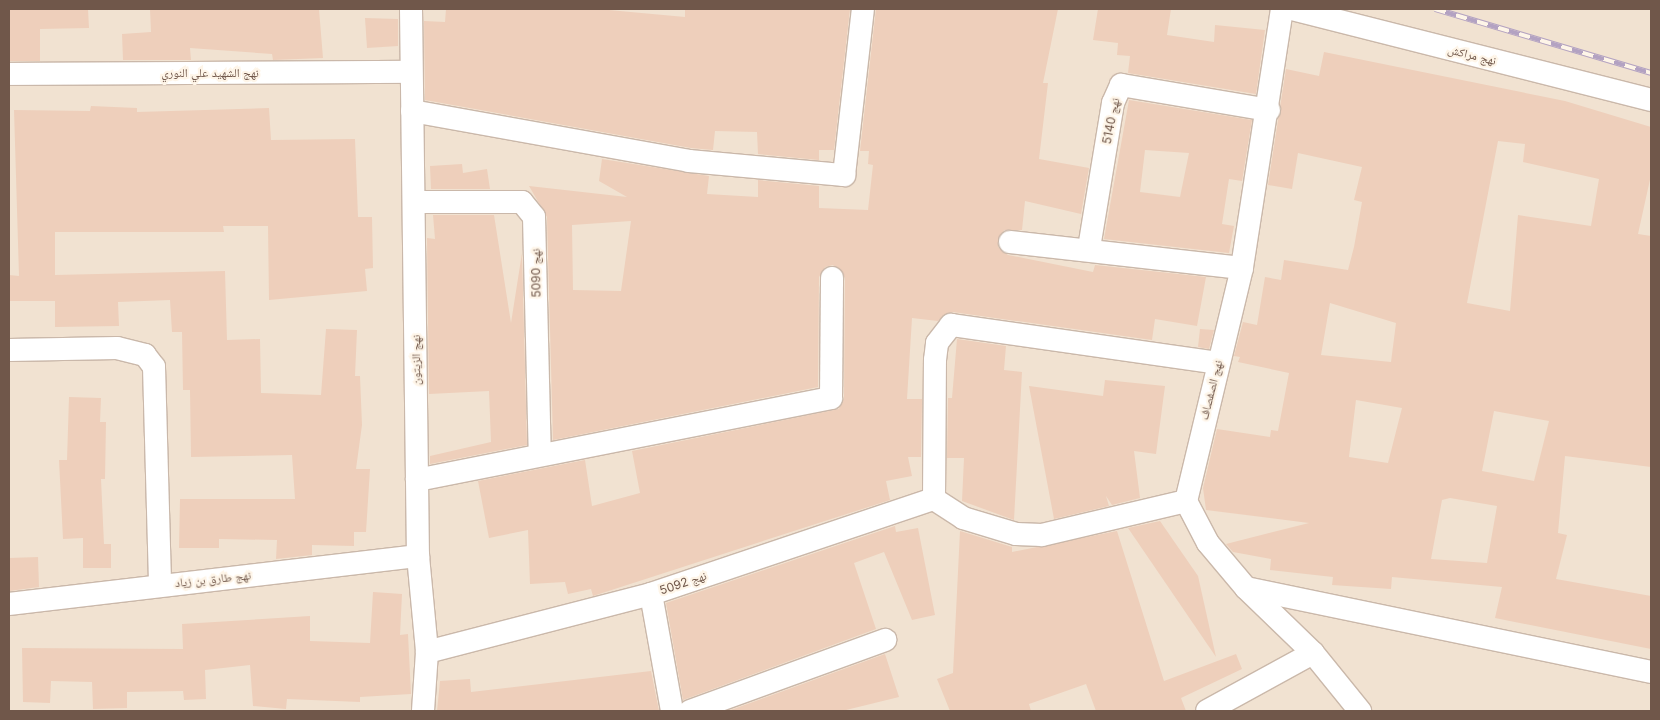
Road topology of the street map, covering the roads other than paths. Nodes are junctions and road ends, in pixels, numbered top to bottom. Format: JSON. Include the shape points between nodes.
{"nodes":[{"id":1,"x":412,"y":9,"type":"edge"},
{"id":2,"x":863,"y":9,"type":"edge"},
{"id":3,"x":1282,"y":9,"type":"edge"},
{"id":4,"x":1292,"y":9,"type":"edge"},
{"id":5,"x":412,"y":72,"type":"junction"},
{"id":6,"x":9,"y":74,"type":"edge"},
{"id":7,"x":1651,"y":100,"type":"edge"},
{"id":8,"x":1269,"y":110,"type":"junction"},
{"id":9,"x":412,"y":111,"type":"junction"},
{"id":10,"x":415,"y":202,"type":"junction"},
{"id":11,"x":1010,"y":242,"type":"dead end"},
{"id":12,"x":1089,"y":248,"type":"junction"},
{"id":13,"x":1242,"y":268,"type":"junction"},
{"id":14,"x":832,"y":278,"type":"dead end"},
{"id":15,"x":9,"y":350,"type":"edge"},
{"id":16,"x":1218,"y":363,"type":"junction"},
{"id":17,"x":540,"y":455,"type":"junction"},
{"id":18,"x":417,"y":480,"type":"junction"},
{"id":19,"x":934,"y":499,"type":"junction"},
{"id":20,"x":1186,"y":501,"type":"junction"},
{"id":21,"x":418,"y":556,"type":"junction"},
{"id":22,"x":160,"y":585,"type":"junction"},
{"id":23,"x":1246,"y":588,"type":"junction"},
{"id":24,"x":651,"y":594,"type":"junction"},
{"id":25,"x":9,"y":604,"type":"edge"},
{"id":26,"x":885,"y":640,"type":"dead end"},
{"id":27,"x":427,"y":652,"type":"junction"},
{"id":28,"x":1313,"y":653,"type":"junction"},
{"id":29,"x":1651,"y":672,"type":"edge"},
{"id":30,"x":423,"y":711,"type":"edge"},
{"id":31,"x":672,"y":711,"type":"edge"},
{"id":32,"x":690,"y":711,"type":"edge"},
{"id":33,"x":1207,"y":711,"type":"edge"},
{"id":34,"x":1360,"y":711,"type":"edge"}],
"edges":[{"from":1,"to":5,"type":"street","name":"نهج الزيتون"},
{"from":2,"to":9,"type":"street","via":[[844,175],[689,161]]},
{"from":3,"to":8,"type":"street","name":"نهج الصفصاف"},
{"from":4,"to":7,"type":"street","name":"نهج مراكش"},
{"from":5,"to":6,"type":"street","name":"نهج الشهيد علي النوري"},
{"from":5,"to":9,"type":"street","name":"نهج الزيتون"},
{"from":8,"to":12,"type":"street","name":"نهج 5140","via":[[1121,85],[1113,103]]},
{"from":8,"to":13,"type":"street","name":"نهج الصفصاف"},
{"from":9,"to":10,"type":"street","name":"نهج الزيتون"},
{"from":10,"to":17,"type":"street","name":"نهج 5090","via":[[522,202],[534,217]]},
{"from":10,"to":18,"type":"street","name":"نهج الزيتون"},
{"from":11,"to":12,"type":"street"},
{"from":12,"to":13,"type":"street"},
{"from":13,"to":16,"type":"street","name":"نهج الصفصاف"},
{"from":14,"to":17,"type":"street","via":[[831,398]]},
{"from":15,"to":22,"type":"street","via":[[117,348],[145,355],[154,367]]},
{"from":16,"to":19,"type":"street","via":[[951,325],[937,343],[935,360]]},
{"from":16,"to":20,"type":"street","name":"نهج الصفصاف"},
{"from":17,"to":18,"type":"street"},
{"from":18,"to":21,"type":"street","name":"نهج الزيتون"},
{"from":19,"to":20,"type":"street","via":[[963,518],[1016,534],[1042,535]]},
{"from":19,"to":24,"type":"street","name":"نهج 5092"},
{"from":20,"to":23,"type":"street","via":[[1198,529]]},
{"from":21,"to":22,"type":"street","name":"نهج طارق بن زياد"},
{"from":21,"to":27,"type":"street","name":"نهج الزيتون"},
{"from":22,"to":25,"type":"street","name":"نهج طارق بن زياد"},
{"from":23,"to":28,"type":"street"},
{"from":23,"to":29,"type":"street"},
{"from":24,"to":27,"type":"street","name":"نهج 5092"},
{"from":24,"to":31,"type":"street"},
{"from":26,"to":32,"type":"street"},
{"from":27,"to":30,"type":"street","name":"نهج الزيتون"},
{"from":28,"to":33,"type":"street"},
{"from":28,"to":34,"type":"street"}]}
